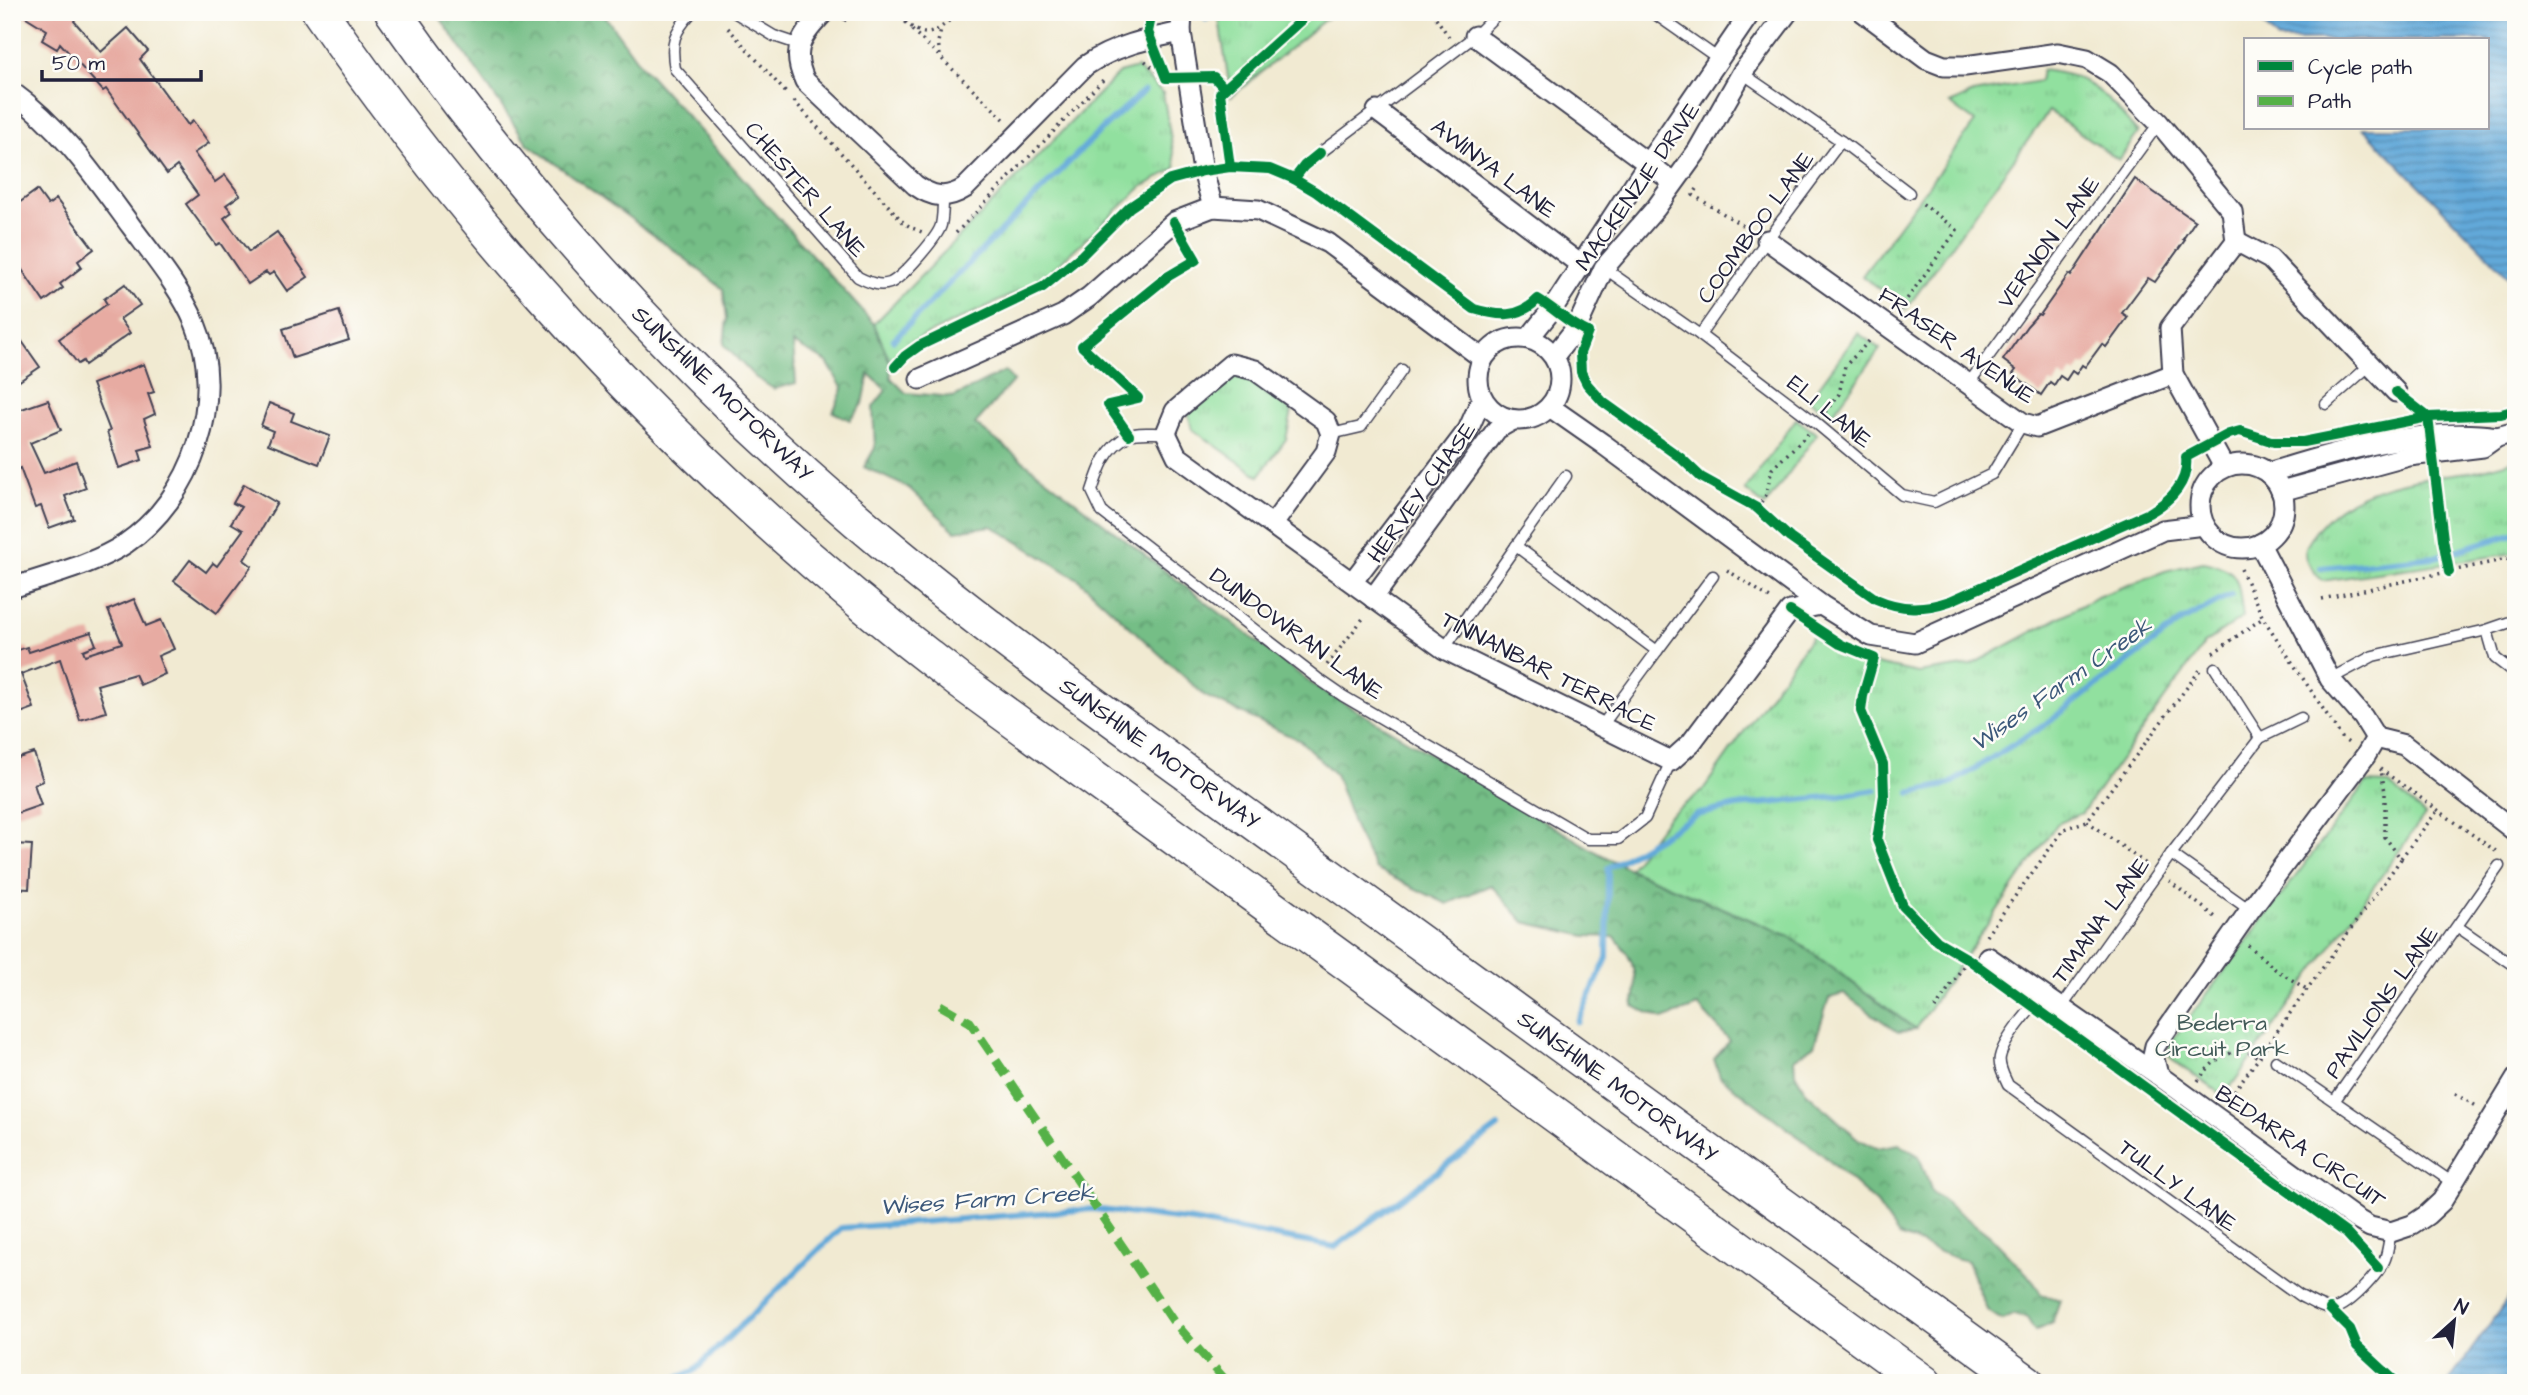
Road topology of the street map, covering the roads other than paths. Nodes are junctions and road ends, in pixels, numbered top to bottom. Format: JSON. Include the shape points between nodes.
{"nodes":[{"id":1,"x":320,"y":12,"type":"edge"},
{"id":2,"x":393,"y":12,"type":"edge"},
{"id":3,"x":692,"y":12,"type":"edge"},
{"id":4,"x":824,"y":12,"type":"edge"},
{"id":5,"x":1182,"y":12,"type":"edge"},
{"id":6,"x":1499,"y":12,"type":"edge"},
{"id":7,"x":1652,"y":12,"type":"edge"},
{"id":8,"x":1751,"y":12,"type":"edge"},
{"id":9,"x":1788,"y":12,"type":"edge"},
{"id":10,"x":1863,"y":12,"type":"edge"},
{"id":11,"x":730,"y":16,"type":"edge"},
{"id":12,"x":1181,"y":33,"type":"junction"},
{"id":13,"x":1475,"y":36,"type":"junction"},
{"id":14,"x":798,"y":44,"type":"junction"},
{"id":15,"x":1719,"y":59,"type":"junction"},
{"id":16,"x":1742,"y":73,"type":"junction"},
{"id":17,"x":12,"y":92,"type":"edge"},
{"id":18,"x":1377,"y":111,"type":"junction"},
{"id":19,"x":2159,"y":123,"type":"junction"},
{"id":20,"x":1841,"y":141,"type":"junction"},
{"id":21,"x":1320,"y":153,"type":"dead end"},
{"id":22,"x":1648,"y":163,"type":"junction"},
{"id":23,"x":1673,"y":182,"type":"junction"},
{"id":24,"x":1909,"y":193,"type":"road end"},
{"id":25,"x":943,"y":197,"type":"junction"},
{"id":26,"x":1213,"y":207,"type":"junction"},
{"id":27,"x":1767,"y":240,"type":"junction"},
{"id":28,"x":2236,"y":241,"type":"junction"},
{"id":29,"x":1581,"y":265,"type":"junction"},
{"id":30,"x":1604,"y":268,"type":"junction"},
{"id":31,"x":1700,"y":335,"type":"junction"},
{"id":32,"x":1529,"y":338,"type":"junction"},
{"id":33,"x":1554,"y":356,"type":"junction"},
{"id":34,"x":1482,"y":358,"type":"junction"},
{"id":35,"x":2370,"y":365,"type":"junction"},
{"id":36,"x":1402,"y":370,"type":"dead end"},
{"id":37,"x":2173,"y":374,"type":"junction"},
{"id":38,"x":920,"y":379,"type":"dead end"},
{"id":39,"x":1969,"y":383,"type":"junction"},
{"id":40,"x":2396,"y":392,"type":"dead end"},
{"id":41,"x":1482,"y":398,"type":"junction"},
{"id":42,"x":2326,"y":404,"type":"dead end"},
{"id":43,"x":1550,"y":407,"type":"junction"},
{"id":44,"x":1513,"y":420,"type":"junction"},
{"id":45,"x":2023,"y":423,"type":"junction"},
{"id":46,"x":1166,"y":433,"type":"junction"},
{"id":47,"x":1331,"y":434,"type":"junction"},
{"id":48,"x":2506,"y":434,"type":"edge"},
{"id":49,"x":2224,"y":467,"type":"junction"},
{"id":50,"x":2269,"y":473,"type":"junction"},
{"id":51,"x":1566,"y":476,"type":"dead end"},
{"id":52,"x":2281,"y":491,"type":"junction"},
{"id":53,"x":1273,"y":524,"type":"junction"},
{"id":54,"x":2204,"y":525,"type":"junction"},
{"id":55,"x":2260,"y":544,"type":"junction"},
{"id":56,"x":1516,"y":546,"type":"junction"},
{"id":57,"x":1713,"y":576,"type":"road end"},
{"id":58,"x":1353,"y":581,"type":"junction"},
{"id":59,"x":12,"y":588,"type":"edge"},
{"id":60,"x":1381,"y":604,"type":"junction"},
{"id":61,"x":1821,"y":605,"type":"junction"},
{"id":62,"x":2516,"y":621,"type":"edge"},
{"id":63,"x":2487,"y":631,"type":"junction"},
{"id":64,"x":1444,"y":649,"type":"junction"},
{"id":65,"x":1657,"y":650,"type":"junction"},
{"id":66,"x":2215,"y":668,"type":"dead end"},
{"id":67,"x":2516,"y":674,"type":"edge"},
{"id":68,"x":2330,"y":680,"type":"junction"},
{"id":69,"x":2301,"y":718,"type":"dead end"},
{"id":70,"x":1600,"y":728,"type":"junction"},
{"id":71,"x":2260,"y":738,"type":"junction"},
{"id":72,"x":2376,"y":738,"type":"junction"},
{"id":73,"x":1671,"y":761,"type":"junction"},
{"id":74,"x":2516,"y":832,"type":"edge"},
{"id":75,"x":2171,"y":854,"type":"junction"},
{"id":76,"x":2499,"y":866,"type":"dead end"},
{"id":77,"x":2250,"y":909,"type":"junction"},
{"id":78,"x":2458,"y":927,"type":"junction"},
{"id":79,"x":1974,"y":955,"type":"road end"},
{"id":80,"x":2516,"y":967,"type":"edge"},
{"id":81,"x":2043,"y":996,"type":"junction"},
{"id":82,"x":2060,"y":1009,"type":"junction"},
{"id":83,"x":2276,"y":1060,"type":"road end"},
{"id":84,"x":2158,"y":1075,"type":"junction"},
{"id":85,"x":2516,"y":1079,"type":"edge"},
{"id":86,"x":2335,"y":1100,"type":"junction"},
{"id":87,"x":2453,"y":1183,"type":"junction"},
{"id":88,"x":2391,"y":1232,"type":"junction"},
{"id":89,"x":1924,"y":1383,"type":"edge"},
{"id":90,"x":2027,"y":1383,"type":"edge"}],
"edges":[{"from":1,"to":89,"type":"highway","via":[[368,82],[576,334],[791,545],[961,682]]},
{"from":2,"to":90,"type":"highway","name":"SUNSHINE MOTORWAY","via":[[476,124],[633,307],[832,499],[1056,677]]},
{"from":3,"to":25,"type":"lane","name":"CHESTER LANE","via":[[677,29],[672,54],[676,69],[858,277],[870,283],[897,279],[936,237]]},
{"from":4,"to":14,"type":"street"},
{"from":5,"to":12,"type":"street"},
{"from":6,"to":13,"type":"lane"},
{"from":7,"to":15,"type":"lane"},
{"from":8,"to":15,"type":"street","name":"MACKENZIE DRIVE"},
{"from":9,"to":16,"type":"street","name":"MACKENZIE DRIVE"},
{"from":10,"to":19,"type":"street","via":[[1926,59],[1944,66],[2058,53],[2087,59],[2110,73]]},
{"from":11,"to":14,"type":"lane"},
{"from":12,"to":25,"type":"street","via":[[1138,40],[1085,66],[965,188]]},
{"from":12,"to":26,"type":"street"},
{"from":13,"to":18,"type":"lane"},
{"from":13,"to":22,"type":"street"},
{"from":14,"to":25,"type":"street","via":[[805,81],[915,185]]},
{"from":15,"to":22,"type":"street","name":"MACKENZIE DRIVE"},
{"from":16,"to":20,"type":"lane","name":"COOMBOO LANE"},
{"from":16,"to":23,"type":"street","name":"MACKENZIE DRIVE","via":[[1698,150]]},
{"from":17,"to":59,"type":"street","via":[[71,145],[170,279],[195,324],[206,363],[207,410],[197,449],[172,496],[149,524],[105,555]]},
{"from":18,"to":21,"type":"lane"},
{"from":18,"to":29,"type":"street","name":"AWINYA LANE"},
{"from":19,"to":28,"type":"street","via":[[2232,211]]},
{"from":19,"to":39,"type":"lane","name":"VERNON LANE"},
{"from":20,"to":24,"type":"lane","name":"COOMBOO LANE"},
{"from":20,"to":27,"type":"lane","name":"COOMBOO LANE"},
{"from":22,"to":23,"type":"street"},
{"from":22,"to":29,"type":"street","name":"MACKENZIE DRIVE"},
{"from":23,"to":30,"type":"street","name":"MACKENZIE DRIVE"},
{"from":26,"to":34,"type":"street","via":[[1258,210],[1328,243]]},
{"from":26,"to":38,"type":"street","via":[[1174,222],[1063,315]]},
{"from":27,"to":31,"type":"lane","name":"COOMBOO LANE"},
{"from":27,"to":39,"type":"street","name":"FRASER AVENUE"},
{"from":28,"to":35,"type":"street","via":[[2270,259]]},
{"from":28,"to":37,"type":"street","via":[[2170,328]]},
{"from":29,"to":32,"type":"street","name":"MACKENZIE DRIVE"},
{"from":30,"to":31,"type":"lane","name":"ELI LANE"},
{"from":30,"to":33,"type":"street","name":"MACKENZIE DRIVE","via":[[1577,327]]},
{"from":31,"to":45,"type":"lane","name":"ELI LANE","via":[[1902,495],[1934,502],[1992,474]]},
{"from":32,"to":33,"type":"street"},
{"from":32,"to":34,"type":"street","via":[[1504,339]]},
{"from":33,"to":43,"type":"street","via":[[1560,370],[1559,390]]},
{"from":34,"to":41,"type":"street","via":[[1477,375]]},
{"from":35,"to":40,"type":"street"},
{"from":35,"to":42,"type":"lane"},
{"from":36,"to":47,"type":"lane","via":[[1361,427]]},
{"from":37,"to":45,"type":"street","name":"FRASER AVENUE","via":[[2037,427]]},
{"from":37,"to":49,"type":"street"},
{"from":39,"to":45,"type":"street","name":"FRASER AVENUE"},
{"from":41,"to":44,"type":"street","via":[[1495,413]]},
{"from":41,"to":58,"type":"street","name":"HERVEY CHASE","via":[[1468,430]]},
{"from":43,"to":44,"type":"street","via":[[1538,416]]},
{"from":43,"to":61,"type":"street"},
{"from":44,"to":60,"type":"street","name":"HERVEY CHASE","via":[[1497,429]]},
{"from":46,"to":47,"type":"street","via":[[1175,411],[1231,364],[1255,370],[1326,421]]},
{"from":46,"to":53,"type":"street","name":"TINNANBAR TERRACE","via":[[1177,456]]},
{"from":46,"to":73,"type":"lane","name":"DUNDOWRAN LANE","via":[[1129,435],[1111,449],[1092,491],[1102,512],[1317,678],[1588,839],[1618,839],[1645,818]]},
{"from":47,"to":53,"type":"street","via":[[1326,452]]},
{"from":48,"to":50,"type":"street","via":[[2411,438]]},
{"from":48,"to":52,"type":"street","via":[[2483,447],[2409,456]]},
{"from":49,"to":50,"type":"street","via":[[2249,464]]},
{"from":49,"to":54,"type":"street","via":[[2210,478],[2200,497]]},
{"from":50,"to":52,"type":"street"},
{"from":51,"to":56,"type":"lane"},
{"from":52,"to":55,"type":"street","via":[[2281,520]]},
{"from":53,"to":58,"type":"street","name":"TINNANBAR TERRACE"},
{"from":54,"to":55,"type":"street","via":[[2215,538],[2235,547]]},
{"from":54,"to":61,"type":"street","via":[[2163,530],[1915,643],[1871,636]]},
{"from":55,"to":68,"type":"street"},
{"from":56,"to":64,"type":"lane"},
{"from":56,"to":65,"type":"lane"},
{"from":57,"to":65,"type":"lane"},
{"from":58,"to":60,"type":"street","name":"TINNANBAR TERRACE"},
{"from":60,"to":64,"type":"street","name":"TINNANBAR TERRACE"},
{"from":61,"to":73,"type":"street","name":"TINNANBAR TERRACE","via":[[1790,611],[1691,743]]},
{"from":62,"to":63,"type":"lane"},
{"from":63,"to":67,"type":"lane","via":[[2495,658]]},
{"from":63,"to":68,"type":"lane","via":[[2373,656]]},
{"from":64,"to":70,"type":"street","name":"TINNANBAR TERRACE"},
{"from":65,"to":70,"type":"lane"},
{"from":66,"to":71,"type":"lane"},
{"from":68,"to":72,"type":"street"},
{"from":69,"to":71,"type":"lane","name":"TIMANA LANE"},
{"from":70,"to":73,"type":"street","name":"TINNANBAR TERRACE"},
{"from":71,"to":75,"type":"lane","name":"TIMANA LANE"},
{"from":72,"to":74,"type":"street","via":[[2404,745]]},
{"from":72,"to":77,"type":"street"},
{"from":75,"to":77,"type":"lane","name":"TIMANA LANE"},
{"from":75,"to":82,"type":"lane","name":"TIMANA LANE"},
{"from":76,"to":78,"type":"lane","name":"PAVILIONS LANE"},
{"from":77,"to":84,"type":"street","via":[[2155,1046]]},
{"from":78,"to":80,"type":"lane","name":"PAVILIONS LANE"},
{"from":78,"to":86,"type":"lane","name":"PAVILIONS LANE"},
{"from":79,"to":81,"type":"street","name":"BEDARRA CIRCUIT"},
{"from":81,"to":82,"type":"street","name":"BEDARRA CIRCUIT"},
{"from":81,"to":88,"type":"lane","name":"TULLY LANE","via":[[2004,1046],[1999,1060],[2008,1085],[2300,1296],[2330,1309],[2349,1302],[2385,1259]]},
{"from":82,"to":84,"type":"street","name":"BEDARRA CIRCUIT"},
{"from":83,"to":86,"type":"lane","name":"PAVILIONS LANE"},
{"from":84,"to":88,"type":"street","name":"BEDARRA CIRCUIT","via":[[2356,1219]]},
{"from":85,"to":87,"type":"street","name":"BEDARRA CIRCUIT"},
{"from":86,"to":87,"type":"lane","name":"PAVILIONS LANE"},
{"from":87,"to":88,"type":"street","name":"BEDARRA CIRCUIT","via":[[2427,1215]]}]}
